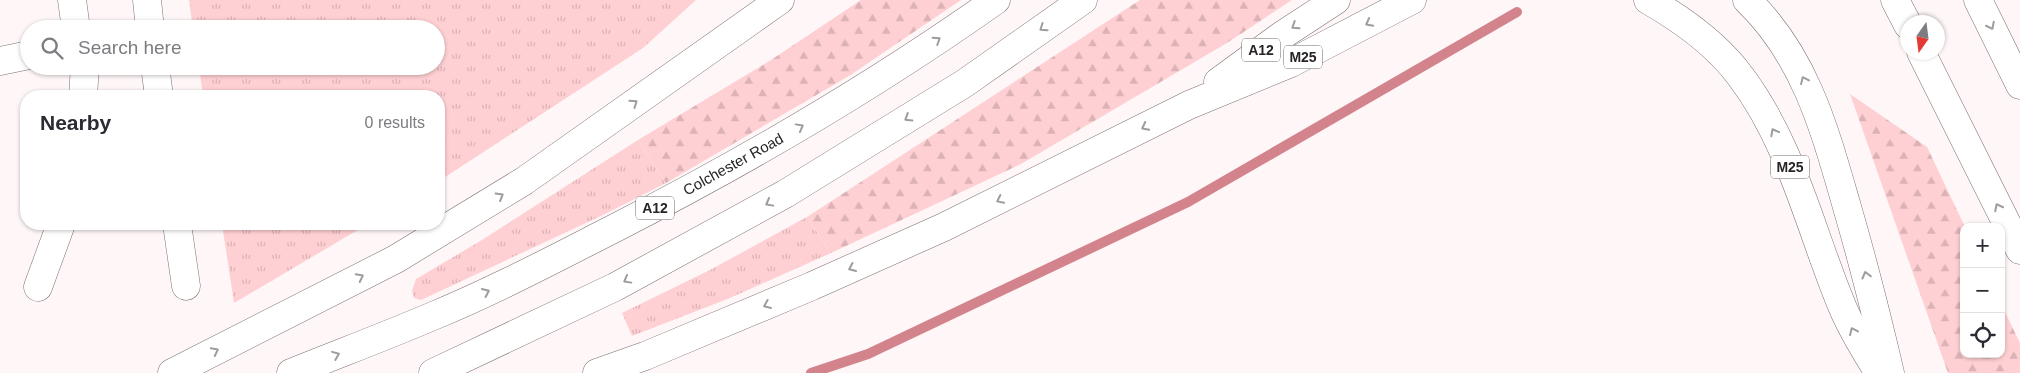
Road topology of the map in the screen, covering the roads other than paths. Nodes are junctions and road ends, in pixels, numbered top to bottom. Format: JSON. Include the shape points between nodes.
{"nodes":[{"id":1,"x":72,"y":0,"type":"edge"},
{"id":2,"x":147,"y":0,"type":"edge"},
{"id":3,"x":780,"y":0,"type":"edge"},
{"id":4,"x":996,"y":0,"type":"edge"},
{"id":5,"x":1083,"y":0,"type":"edge"},
{"id":6,"x":1336,"y":0,"type":"edge"},
{"id":7,"x":1412,"y":0,"type":"edge"},
{"id":8,"x":1648,"y":0,"type":"edge"},
{"id":9,"x":1747,"y":0,"type":"edge"},
{"id":10,"x":1895,"y":0,"type":"edge"},
{"id":11,"x":1978,"y":0,"type":"edge"},
{"id":12,"x":1903,"y":15,"type":"edge"},
{"id":13,"x":75,"y":20,"type":"edge"},
{"id":14,"x":149,"y":20,"type":"edge"},
{"id":15,"x":20,"y":57,"type":"edge"},
{"id":16,"x":1925,"y":60,"type":"edge"},
{"id":17,"x":0,"y":61,"type":"edge"},
{"id":18,"x":84,"y":75,"type":"edge"},
{"id":19,"x":156,"y":75,"type":"edge"},
{"id":20,"x":2020,"y":85,"type":"edge"},
{"id":21,"x":83,"y":90,"type":"edge"},
{"id":22,"x":158,"y":90,"type":"edge"},
{"id":23,"x":1188,"y":105,"type":"junction"},
{"id":24,"x":445,"y":229,"type":"edge"},
{"id":25,"x":59,"y":230,"type":"edge"},
{"id":26,"x":178,"y":230,"type":"edge"},
{"id":27,"x":443,"y":230,"type":"edge"},
{"id":28,"x":2020,"y":250,"type":"edge"},
{"id":29,"x":186,"y":286,"type":"dead end"},
{"id":30,"x":38,"y":287,"type":"dead end"},
{"id":31,"x":172,"y":373,"type":"edge"},
{"id":32,"x":291,"y":373,"type":"edge"},
{"id":33,"x":433,"y":373,"type":"edge"},
{"id":34,"x":597,"y":373,"type":"edge"},
{"id":35,"x":1878,"y":373,"type":"edge"},
{"id":36,"x":1890,"y":373,"type":"edge"}],
"edges":[{"from":1,"to":13,"type":"main road"},
{"from":2,"to":14,"type":"main road"},
{"from":24,"to":3,"type":"main road","one_way":true,"via":[[515,186]]},
{"from":32,"to":4,"type":"main road","name":"Colchester Road","number":"A12","one_way":true,"via":[[433,316],[537,268],[670,200],[808,122]]},
{"from":5,"to":33,"type":"main road","one_way":true,"via":[[965,83],[785,194],[615,287]]},
{"from":6,"to":23,"type":"main road","number":"A12","one_way":true},
{"from":7,"to":23,"type":"main road","number":"M25","one_way":true,"via":[[1291,63]]},
{"from":35,"to":8,"type":"main road","number":"M25","one_way":true,"via":[[1842,306],[1800,189],[1760,107],[1741,77],[1718,51],[1695,30]]},
{"from":36,"to":9,"type":"main road","one_way":true,"via":[[1875,306],[1824,125],[1794,60]]},
{"from":10,"to":12,"type":"main road"},
{"from":11,"to":20,"type":"main road","one_way":true},
{"from":15,"to":17,"type":"main road"},
{"from":28,"to":16,"type":"main road","one_way":true},
{"from":18,"to":21,"type":"main road"},
{"from":19,"to":22,"type":"main road"},
{"from":23,"to":34,"type":"main road","number":"A12","one_way":true,"via":[[944,228],[645,356]]},
{"from":25,"to":30,"type":"main road"},
{"from":26,"to":29,"type":"main road"},
{"from":31,"to":27,"type":"main road","one_way":true,"via":[[396,259]]}]}
